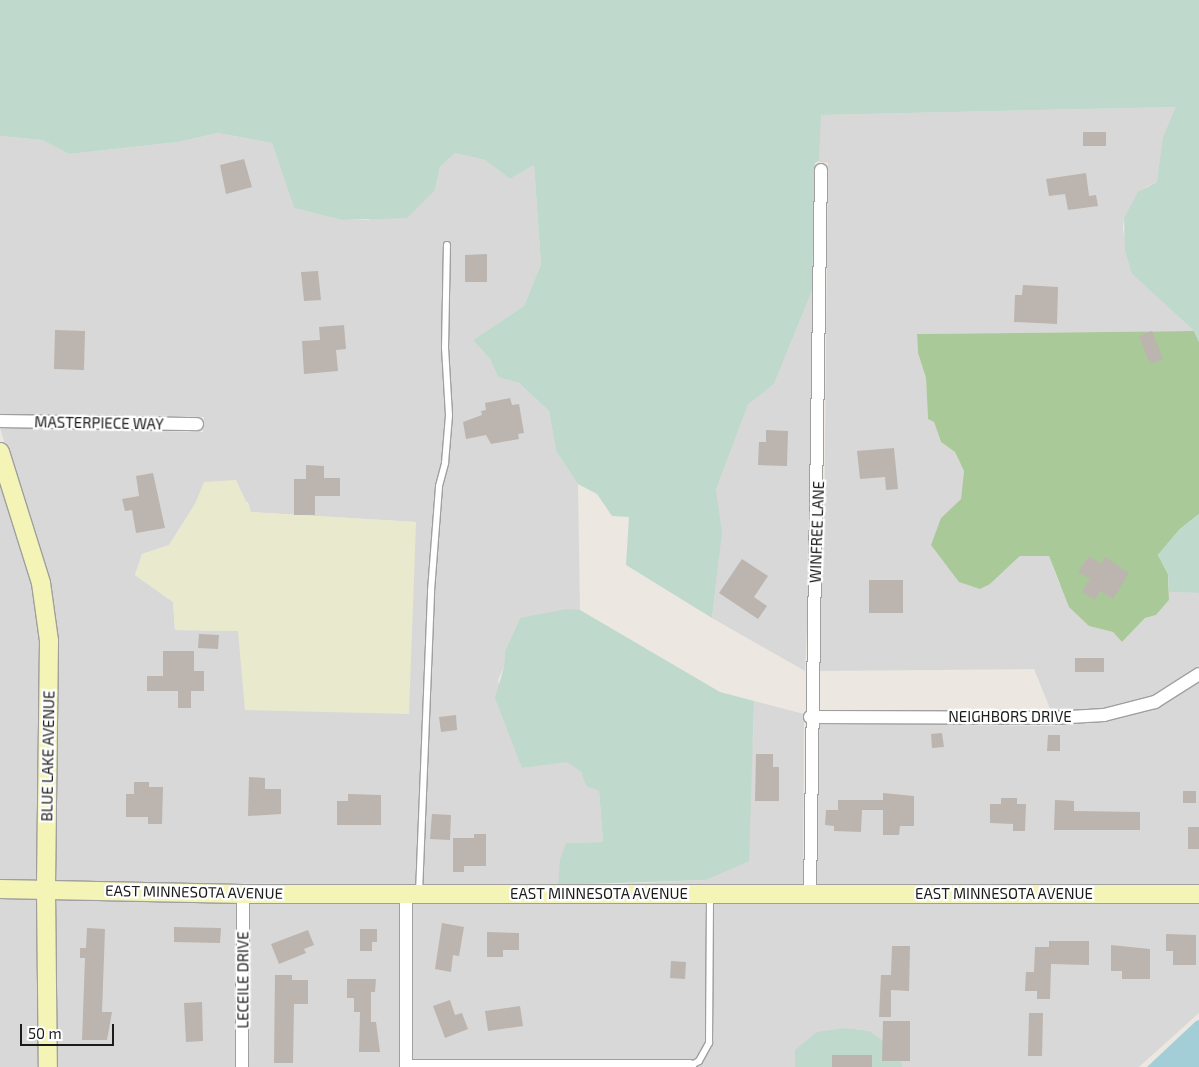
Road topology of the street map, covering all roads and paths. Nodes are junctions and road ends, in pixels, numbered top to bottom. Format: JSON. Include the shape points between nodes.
{"nodes":[{"id":1,"x":821,"y":170,"type":"dead end"},
{"id":2,"x":447,"y":245,"type":"dead end"},
{"id":3,"x":0,"y":421,"type":"edge"},
{"id":4,"x":197,"y":424,"type":"dead end"},
{"id":5,"x":0,"y":452,"type":"edge"},
{"id":6,"x":1199,"y":674,"type":"edge"},
{"id":7,"x":810,"y":717,"type":"junction"},
{"id":8,"x":0,"y":889,"type":"edge"},
{"id":9,"x":46,"y":890,"type":"junction"},
{"id":10,"x":243,"y":894,"type":"junction"},
{"id":11,"x":413,"y":894,"type":"junction"},
{"id":12,"x":710,"y":894,"type":"junction"},
{"id":13,"x":810,"y":894,"type":"junction"},
{"id":14,"x":1199,"y":894,"type":"edge"},
{"id":15,"x":690,"y":1066,"type":"edge"},
{"id":16,"x":48,"y":1067,"type":"edge"},
{"id":17,"x":242,"y":1067,"type":"edge"},
{"id":18,"x":406,"y":1067,"type":"edge"}],
"edges":[{"from":1,"to":7,"type":"street","name":"WINFREE LANE","via":[[818,541]]},
{"from":2,"to":11,"type":"lane","via":[[445,348],[449,416],[445,463],[438,486]]},
{"from":3,"to":4,"type":"street","name":"MASTERPIECE WAY"},
{"from":5,"to":9,"type":"street","name":"BLUE LAKE AVENUE","via":[[41,583],[48,631]]},
{"from":6,"to":7,"type":"street","name":"NEIGHBORS DRIVE","via":[[1155,702],[1104,715],[1052,718]]},
{"from":7,"to":13,"type":"street","name":"WINFREE LANE"},
{"from":8,"to":9,"type":"street","name":"EAST MINNESOTA AVENUE"},
{"from":9,"to":10,"type":"street","name":"EAST MINNESOTA AVENUE"},
{"from":9,"to":16,"type":"street","name":"BLUE LAKE AVENUE"},
{"from":10,"to":11,"type":"street","name":"EAST MINNESOTA AVENUE"},
{"from":10,"to":17,"type":"street","name":"LECEILE DRIVE"},
{"from":11,"to":12,"type":"street","name":"EAST MINNESOTA AVENUE"},
{"from":11,"to":18,"type":"street"},
{"from":12,"to":13,"type":"street","name":"EAST MINNESOTA AVENUE"},
{"from":12,"to":15,"type":"lane","via":[[710,1043],[699,1061]]},
{"from":13,"to":14,"type":"street","name":"EAST MINNESOTA AVENUE"},
{"from":15,"to":18,"type":"street"}]}
